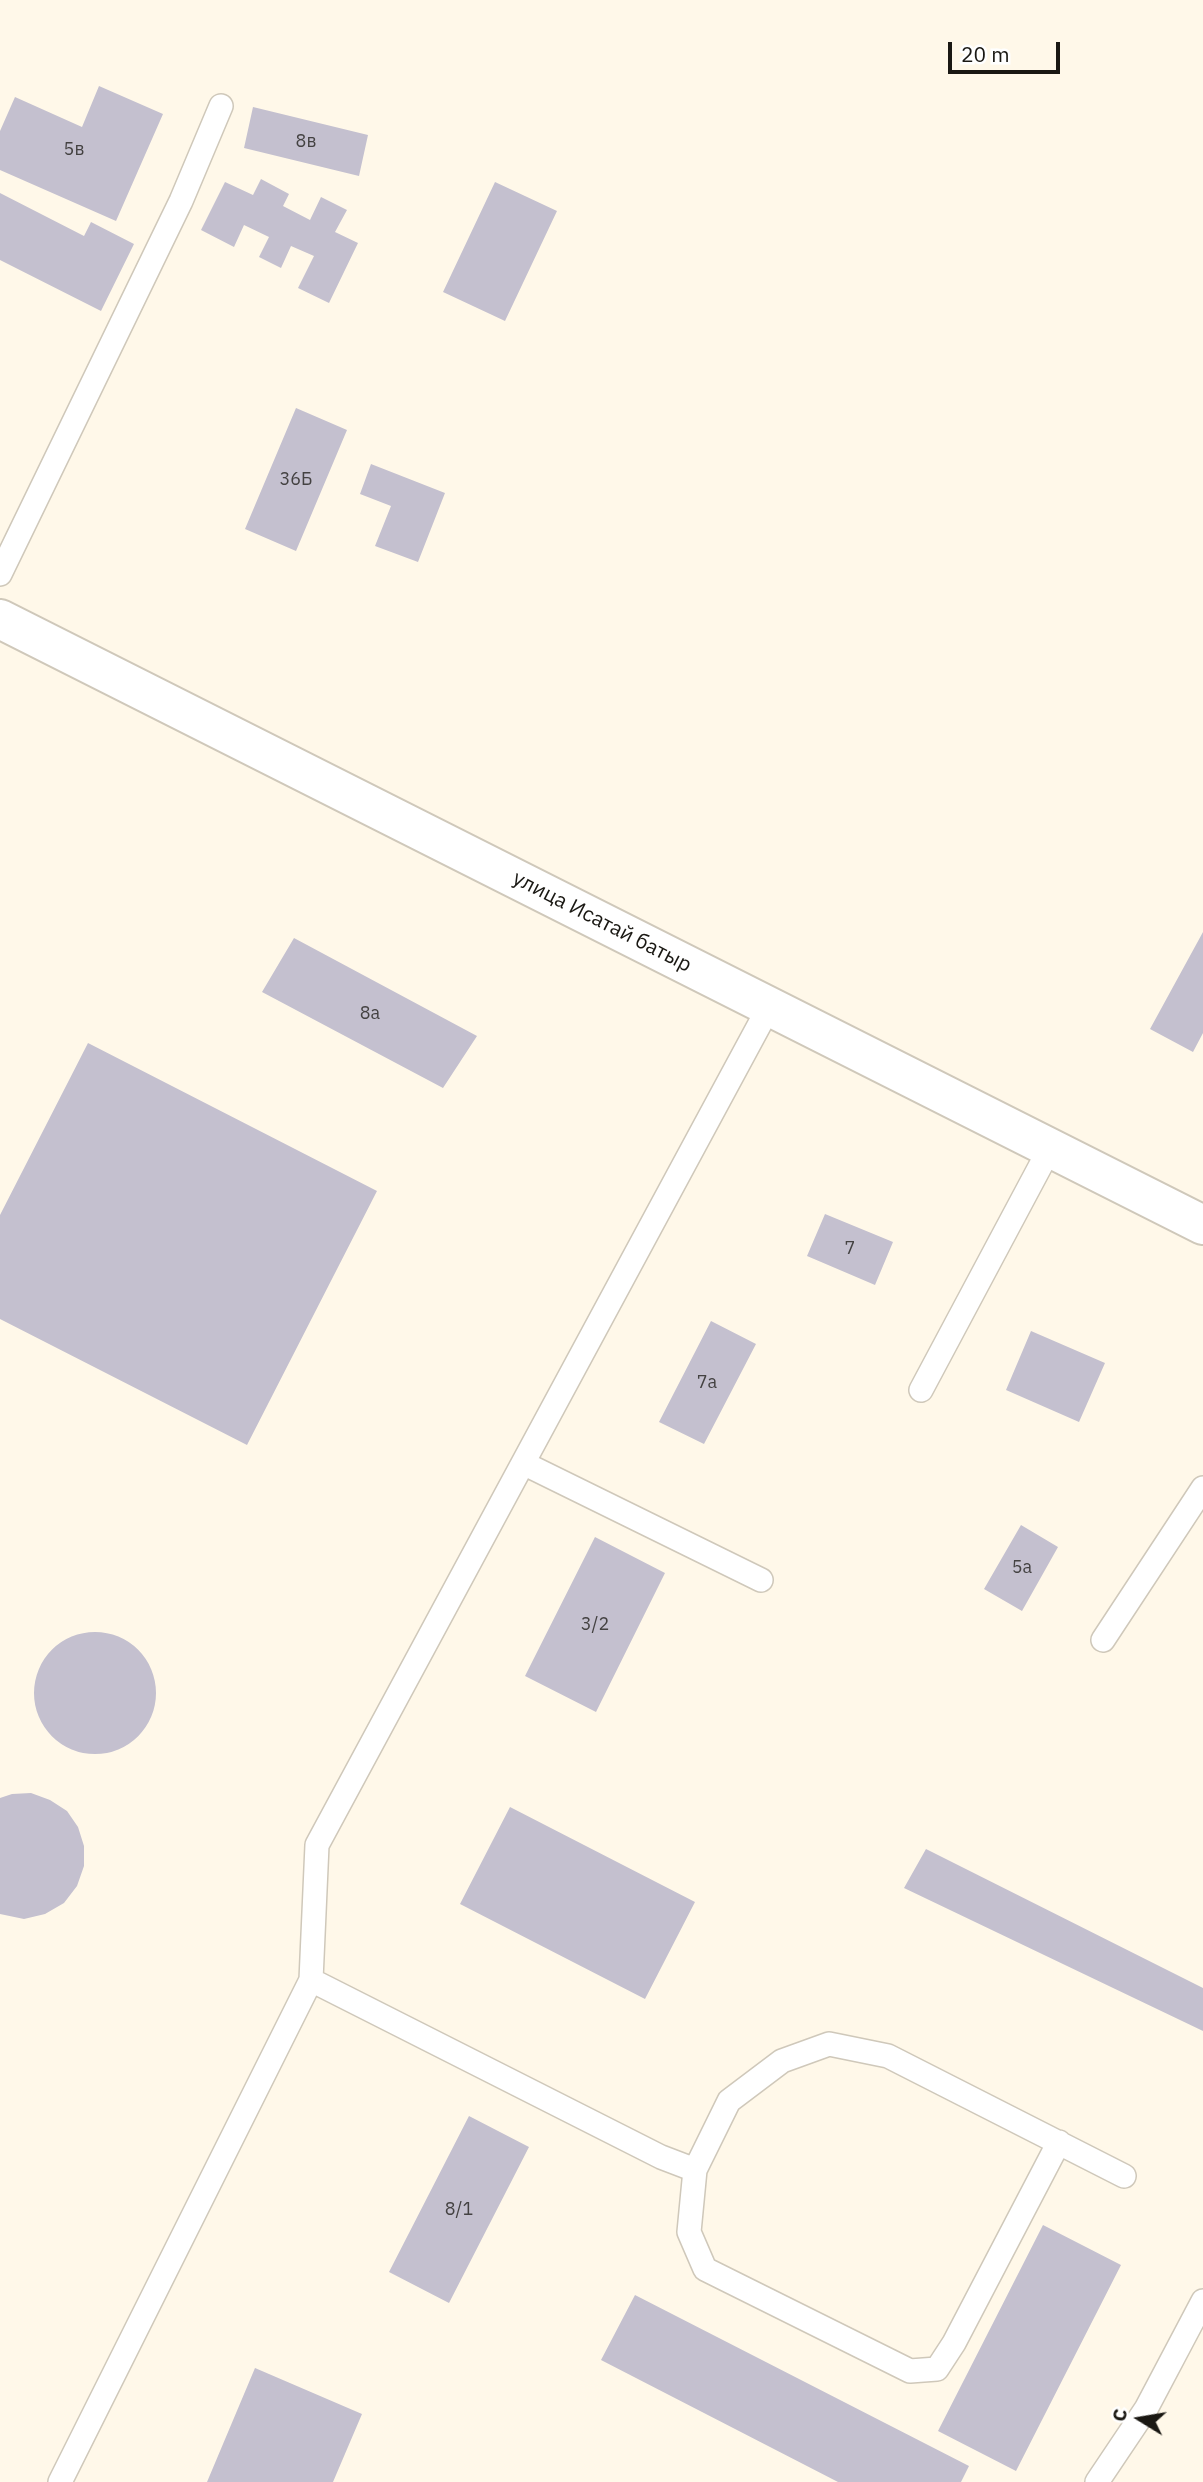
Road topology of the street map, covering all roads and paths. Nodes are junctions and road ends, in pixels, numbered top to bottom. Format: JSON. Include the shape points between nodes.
{"nodes":[{"id":1,"x":221,"y":106,"type":"dead end"},
{"id":2,"x":0,"y":574,"type":"edge"},
{"id":3,"x":0,"y":619,"type":"edge"},
{"id":4,"x":769,"y":1007,"type":"junction"},
{"id":5,"x":1051,"y":1148,"type":"junction"},
{"id":6,"x":1203,"y":1225,"type":"edge"},
{"id":7,"x":921,"y":1390,"type":"dead end"},
{"id":8,"x":523,"y":1463,"type":"junction"},
{"id":9,"x":1203,"y":1488,"type":"edge"},
{"id":10,"x":761,"y":1580,"type":"dead end"},
{"id":11,"x":1103,"y":1640,"type":"dead end"},
{"id":12,"x":311,"y":1980,"type":"junction"},
{"id":13,"x":1059,"y":2142,"type":"junction"},
{"id":14,"x":695,"y":2170,"type":"junction"},
{"id":15,"x":1124,"y":2176,"type":"dead end"},
{"id":16,"x":1203,"y":2301,"type":"edge"},
{"id":17,"x":60,"y":2482,"type":"edge"},
{"id":18,"x":1097,"y":2482,"type":"edge"}],
"edges":[{"from":1,"to":2,"type":"lane","via":[[181,201]]},
{"from":3,"to":4,"type":"street","name":"улица Исатай батыр"},
{"from":4,"to":5,"type":"street","name":"улица Исатай батыр"},
{"from":4,"to":8,"type":"lane"},
{"from":5,"to":6,"type":"street","name":"улица Исатай батыр"},
{"from":5,"to":7,"type":"lane"},
{"from":8,"to":10,"type":"lane"},
{"from":8,"to":12,"type":"lane","via":[[317,1846]]},
{"from":9,"to":11,"type":"lane"},
{"from":12,"to":14,"type":"lane"},
{"from":12,"to":17,"type":"lane"},
{"from":13,"to":14,"type":"lane","via":[[888,2056],[829,2044],[782,2061],[729,2101]]},
{"from":13,"to":14,"type":"lane","via":[[937,2369],[909,2371],[705,2269],[689,2232]]},
{"from":13,"to":15,"type":"lane"},
{"from":16,"to":18,"type":"lane","via":[[1146,2409]]}]}
